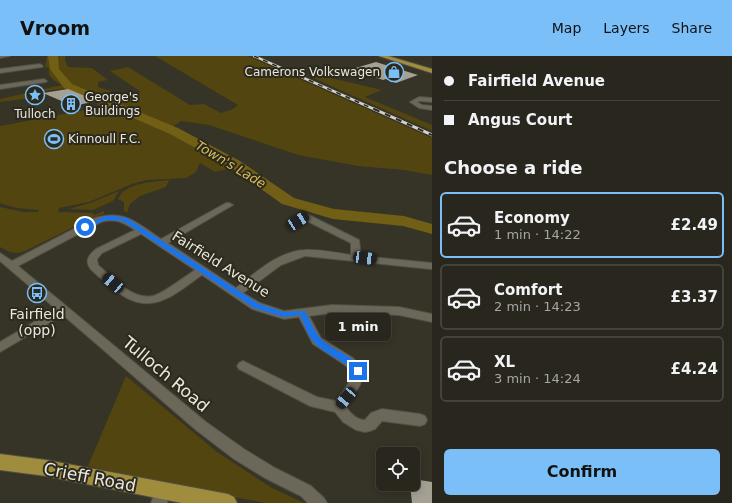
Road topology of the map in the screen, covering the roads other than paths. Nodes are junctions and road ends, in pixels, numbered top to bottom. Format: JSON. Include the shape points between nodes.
{"nodes":[{"id":1,"x":8,"y":56,"type":"edge"},
{"id":2,"x":382,"y":56,"type":"edge"},
{"id":3,"x":0,"y":57,"type":"edge"},
{"id":4,"x":40,"y":66,"type":"dead end"},
{"id":5,"x":431,"y":70,"type":"edge"},
{"id":6,"x":0,"y":71,"type":"edge"},
{"id":7,"x":44,"y":80,"type":"dead end"},
{"id":8,"x":0,"y":87,"type":"edge"},
{"id":9,"x":432,"y":100,"type":"edge"},
{"id":10,"x":432,"y":108,"type":"edge"},
{"id":11,"x":229,"y":205,"type":"dead end"},
{"id":12,"x":292,"y":226,"type":"dead end"},
{"id":13,"x":140,"y":230,"type":"junction"},
{"id":14,"x":161,"y":243,"type":"junction"},
{"id":15,"x":0,"y":256,"type":"edge"},
{"id":16,"x":356,"y":257,"type":"junction"},
{"id":17,"x":12,"y":265,"type":"junction"},
{"id":18,"x":430,"y":266,"type":"dead end"},
{"id":19,"x":202,"y":270,"type":"junction"},
{"id":20,"x":237,"y":292,"type":"junction"},
{"id":21,"x":64,"y":309,"type":"junction"},
{"id":22,"x":302,"y":312,"type":"junction"},
{"id":23,"x":432,"y":318,"type":"edge"},
{"id":24,"x":0,"y":348,"type":"edge"},
{"id":25,"x":242,"y":366,"type":"dead end"},
{"id":26,"x":339,"y":407,"type":"junction"},
{"id":27,"x":420,"y":420,"type":"dead end"},
{"id":28,"x":0,"y":462,"type":"edge"},
{"id":29,"x":160,"y":497,"type":"edge"},
{"id":30,"x":228,"y":503,"type":"edge"},
{"id":31,"x":319,"y":503,"type":"edge"}],
"edges":[{"from":1,"to":3,"type":"street"},
{"from":2,"to":5,"type":"main road"},
{"from":4,"to":6,"type":"street"},
{"from":7,"to":8,"type":"street","via":[[31,80]]},
{"from":9,"to":10,"type":"street","via":[[419,99],[413,102],[421,107]]},
{"from":11,"to":14,"type":"street"},
{"from":12,"to":16,"type":"street","via":[[305,216],[356,242]]},
{"from":13,"to":14,"type":"street","name":"Fairfield Avenue"},
{"from":13,"to":17,"type":"street","name":"Fairfield Avenue","via":[[125,219],[105,218]]},
{"from":13,"to":19,"type":"street","via":[[99,251],[92,260],[93,266],[133,298],[142,301],[159,298]]},
{"from":14,"to":19,"type":"street","name":"Fairfield Avenue"},
{"from":15,"to":17,"type":"street","name":"Tulloch Road"},
{"from":16,"to":18,"type":"street"},
{"from":16,"to":20,"type":"street","via":[[314,253],[295,255],[278,262]]},
{"from":17,"to":21,"type":"street","name":"Tulloch Road"},
{"from":19,"to":20,"type":"street","name":"Fairfield Avenue"},
{"from":20,"to":22,"type":"street","name":"Fairfield Avenue","via":[[256,306],[284,314]]},
{"from":21,"to":24,"type":"street"},
{"from":21,"to":31,"type":"street","name":"Tulloch Road","via":[[201,426],[270,473],[306,490]]},
{"from":22,"to":23,"type":"street","name":"Fairfield Avenue","via":[[332,309],[399,311]]},
{"from":22,"to":26,"type":"street","via":[[316,339],[326,348],[351,362],[358,371],[356,380]]},
{"from":25,"to":26,"type":"street","via":[[315,402]]},
{"from":26,"to":27,"type":"street","via":[[345,416],[363,426],[370,425],[376,417],[382,415]]},
{"from":28,"to":29,"type":"main road","name":"Crieff Road","via":[[46,468]]},
{"from":29,"to":30,"type":"main road","name":"Crieff Road"}]}
